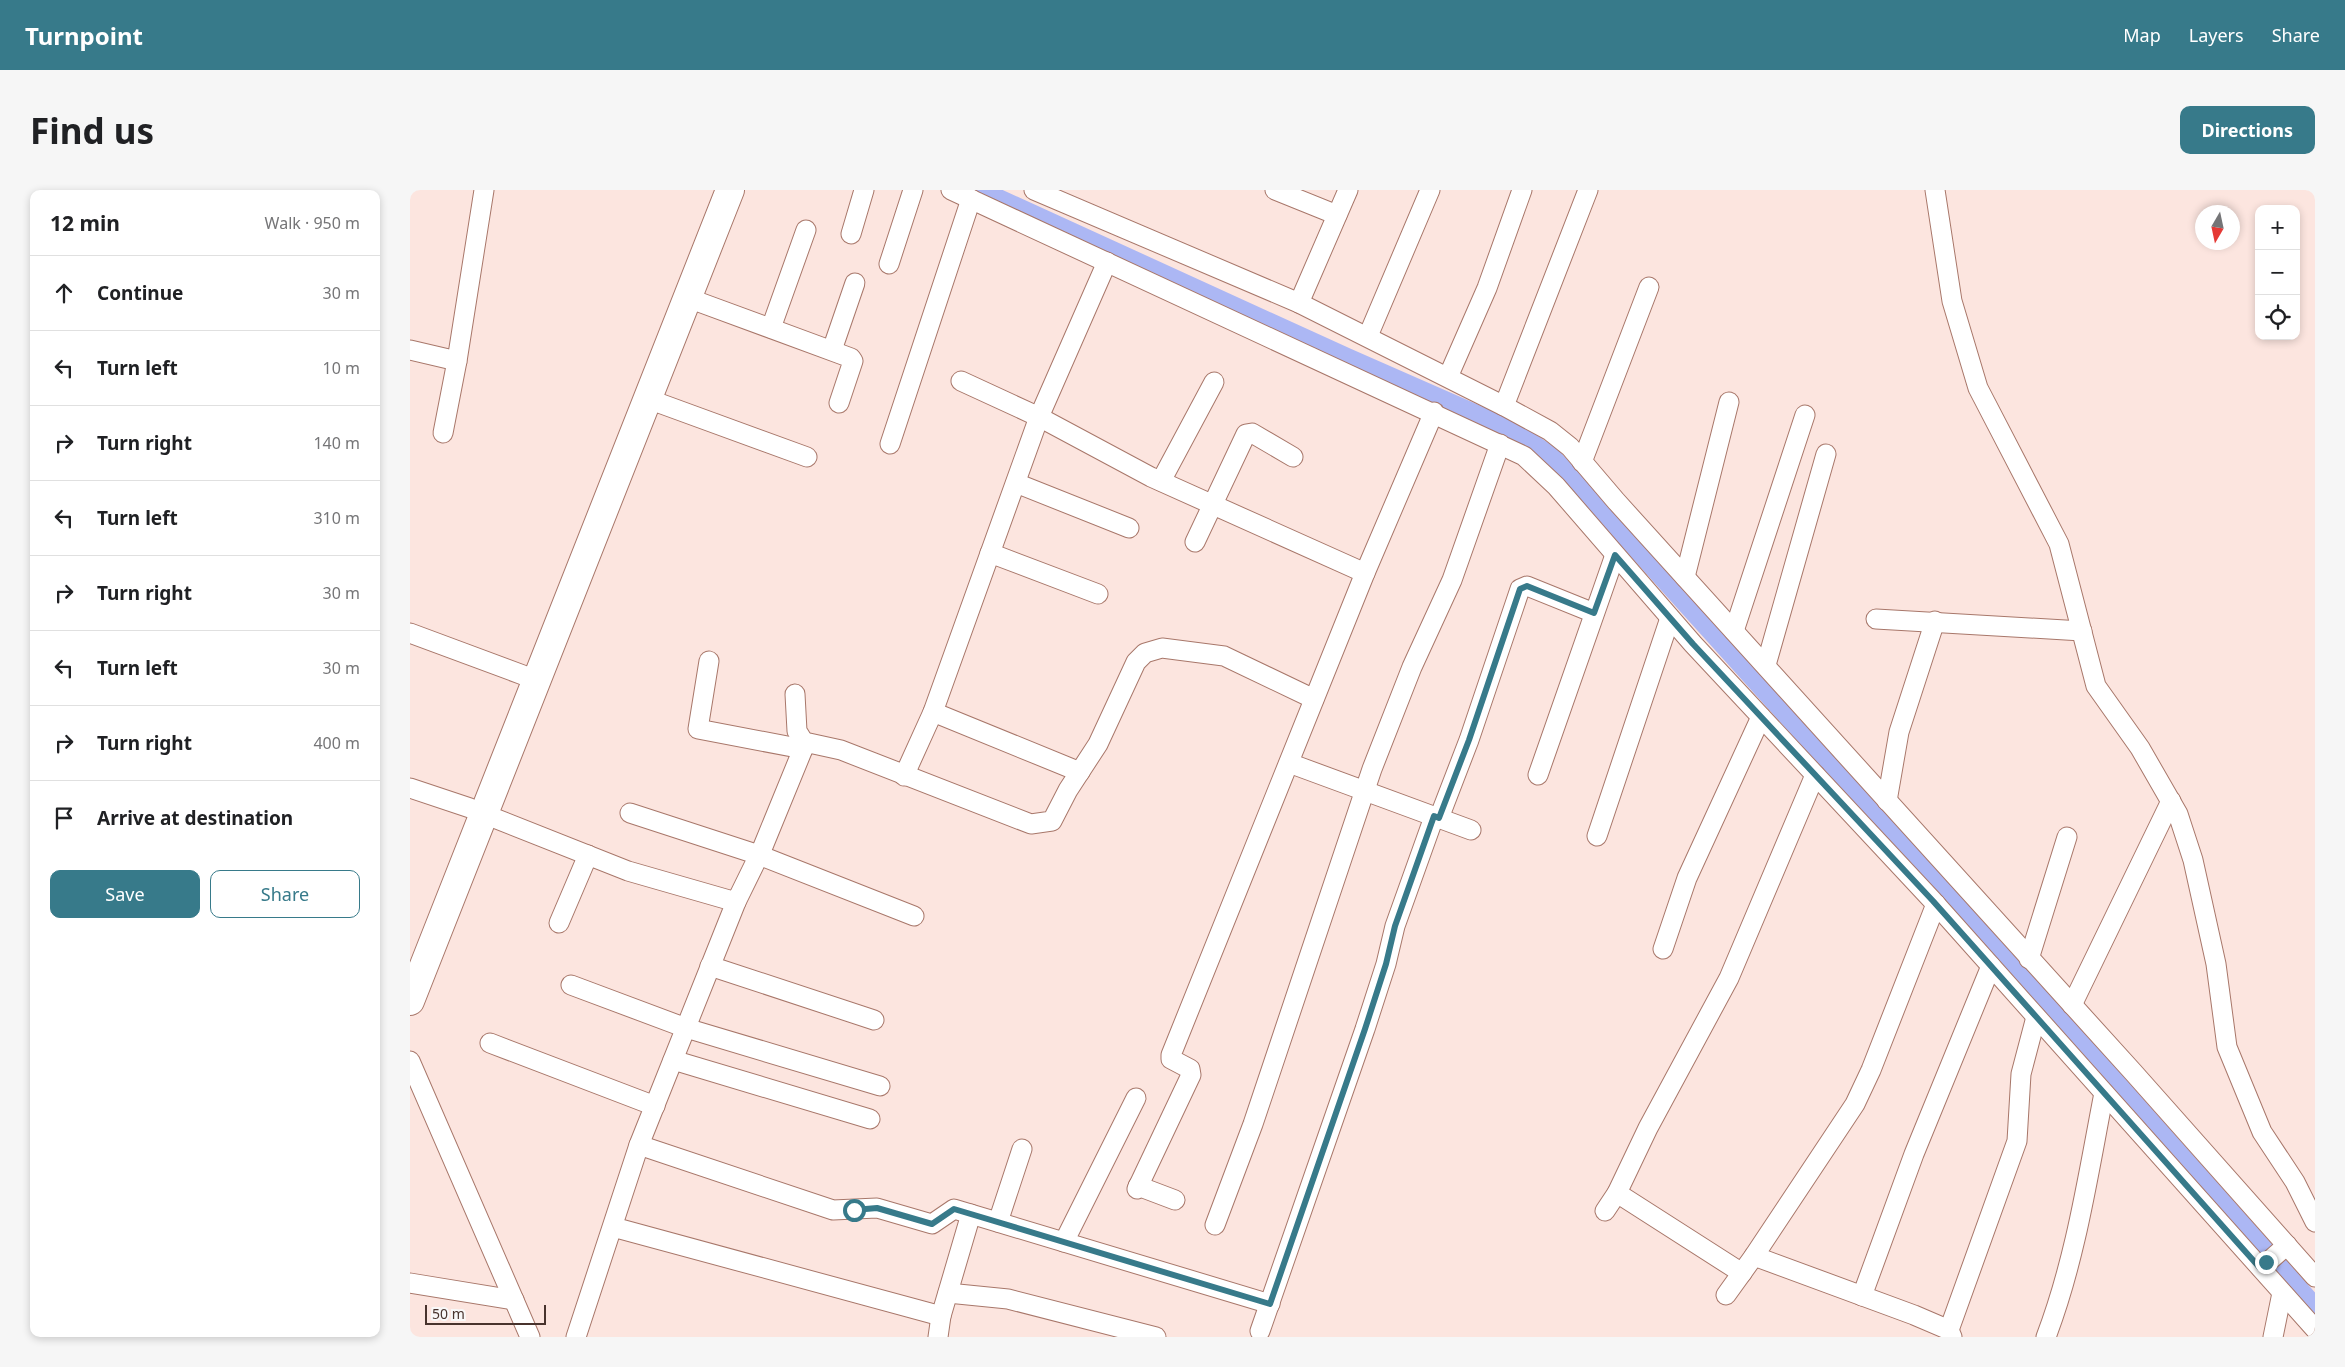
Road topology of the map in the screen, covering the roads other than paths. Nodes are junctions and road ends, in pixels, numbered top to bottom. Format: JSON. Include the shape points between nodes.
{"nodes":[{"id":1,"x":484,"y":190,"type":"edge"},
{"id":2,"x":714,"y":190,"type":"edge"},
{"id":3,"x":730,"y":190,"type":"edge"},
{"id":4,"x":864,"y":190,"type":"edge"},
{"id":5,"x":913,"y":190,"type":"edge"},
{"id":6,"x":951,"y":190,"type":"edge"},
{"id":7,"x":1034,"y":190,"type":"edge"},
{"id":8,"x":1275,"y":190,"type":"edge"},
{"id":9,"x":1348,"y":190,"type":"edge"},
{"id":10,"x":1430,"y":190,"type":"edge"},
{"id":11,"x":1522,"y":190,"type":"edge"},
{"id":12,"x":1588,"y":190,"type":"edge"},
{"id":13,"x":1935,"y":190,"type":"edge"},
{"id":14,"x":971,"y":200,"type":"junction"},
{"id":15,"x":1337,"y":215,"type":"junction"},
{"id":16,"x":806,"y":230,"type":"dead end"},
{"id":17,"x":851,"y":234,"type":"dead end"},
{"id":18,"x":1107,"y":262,"type":"junction"},
{"id":19,"x":889,"y":264,"type":"dead end"},
{"id":20,"x":855,"y":283,"type":"dead end"},
{"id":21,"x":1649,"y":287,"type":"dead end"},
{"id":22,"x":688,"y":298,"type":"junction"},
{"id":23,"x":1299,"y":303,"type":"junction"},
{"id":24,"x":771,"y":328,"type":"junction"},
{"id":25,"x":1368,"y":336,"type":"junction"},
{"id":26,"x":410,"y":350,"type":"edge"},
{"id":27,"x":832,"y":350,"type":"junction"},
{"id":28,"x":457,"y":361,"type":"junction"},
{"id":29,"x":1448,"y":377,"type":"junction"},
{"id":30,"x":962,"y":381,"type":"dead end"},
{"id":31,"x":1214,"y":382,"type":"dead end"},
{"id":32,"x":648,"y":399,"type":"junction"},
{"id":33,"x":1729,"y":402,"type":"dead end"},
{"id":34,"x":840,"y":403,"type":"dead end"},
{"id":35,"x":1504,"y":406,"type":"junction"},
{"id":36,"x":1434,"y":412,"type":"junction"},
{"id":37,"x":1805,"y":415,"type":"dead end"},
{"id":38,"x":1039,"y":418,"type":"junction"},
{"id":39,"x":443,"y":433,"type":"dead end"},
{"id":40,"x":890,"y":444,"type":"dead end"},
{"id":41,"x":1500,"y":444,"type":"junction"},
{"id":42,"x":1826,"y":454,"type":"dead end"},
{"id":43,"x":807,"y":457,"type":"dead end"},
{"id":44,"x":1293,"y":457,"type":"dead end"},
{"id":45,"x":1582,"y":462,"type":"junction"},
{"id":46,"x":1161,"y":481,"type":"junction"},
{"id":47,"x":1016,"y":483,"type":"junction"},
{"id":48,"x":1212,"y":504,"type":"junction"},
{"id":49,"x":1128,"y":528,"type":"dead end"},
{"id":50,"x":1195,"y":542,"type":"dead end"},
{"id":51,"x":990,"y":552,"type":"junction"},
{"id":52,"x":1615,"y":555,"type":"junction"},
{"id":53,"x":1365,"y":573,"type":"junction"},
{"id":54,"x":570,"y":576,"type":"junction"},
{"id":55,"x":1685,"y":577,"type":"junction"},
{"id":56,"x":1098,"y":594,"type":"dead end"},
{"id":57,"x":1594,"y":613,"type":"junction"},
{"id":58,"x":1670,"y":618,"type":"junction"},
{"id":59,"x":1876,"y":619,"type":"dead end"},
{"id":60,"x":1935,"y":621,"type":"junction"},
{"id":61,"x":1734,"y":631,"type":"junction"},
{"id":62,"x":2082,"y":631,"type":"junction"},
{"id":63,"x":410,"y":633,"type":"edge"},
{"id":64,"x":709,"y":661,"type":"dead end"},
{"id":65,"x":1766,"y":665,"type":"junction"},
{"id":66,"x":523,"y":675,"type":"junction"},
{"id":67,"x":795,"y":694,"type":"dead end"},
{"id":68,"x":1314,"y":699,"type":"junction"},
{"id":69,"x":934,"y":712,"type":"junction"},
{"id":70,"x":1761,"y":717,"type":"junction"},
{"id":71,"x":804,"y":746,"type":"junction"},
{"id":72,"x":1289,"y":762,"type":"junction"},
{"id":73,"x":1080,"y":772,"type":"junction"},
{"id":74,"x":1538,"y":775,"type":"dead end"},
{"id":75,"x":1816,"y":775,"type":"junction"},
{"id":76,"x":904,"y":776,"type":"junction"},
{"id":77,"x":410,"y":788,"type":"edge"},
{"id":78,"x":1364,"y":791,"type":"junction"},
{"id":79,"x":2171,"y":800,"type":"junction"},
{"id":80,"x":1887,"y":801,"type":"junction"},
{"id":81,"x":477,"y":811,"type":"junction"},
{"id":82,"x":630,"y":813,"type":"dead end"},
{"id":83,"x":1436,"y":817,"type":"junction"},
{"id":84,"x":1471,"y":830,"type":"dead end"},
{"id":85,"x":1596,"y":836,"type":"dead end"},
{"id":86,"x":2067,"y":837,"type":"dead end"},
{"id":87,"x":588,"y":855,"type":"junction"},
{"id":88,"x":759,"y":855,"type":"junction"},
{"id":89,"x":736,"y":902,"type":"junction"},
{"id":90,"x":1936,"y":904,"type":"junction"},
{"id":91,"x":914,"y":916,"type":"dead end"},
{"id":92,"x":559,"y":923,"type":"dead end"},
{"id":93,"x":1663,"y":949,"type":"dead end"},
{"id":94,"x":2029,"y":958,"type":"junction"},
{"id":95,"x":410,"y":960,"type":"edge"},
{"id":96,"x":710,"y":966,"type":"junction"},
{"id":97,"x":1991,"y":966,"type":"junction"},
{"id":98,"x":571,"y":985,"type":"dead end"},
{"id":99,"x":410,"y":1001,"type":"edge"},
{"id":100,"x":2072,"y":1005,"type":"junction"},
{"id":101,"x":2036,"y":1017,"type":"junction"},
{"id":102,"x":874,"y":1020,"type":"dead end"},
{"id":103,"x":686,"y":1028,"type":"junction"},
{"id":104,"x":490,"y":1043,"type":"dead end"},
{"id":105,"x":673,"y":1060,"type":"junction"},
{"id":106,"x":410,"y":1061,"type":"edge"},
{"id":107,"x":880,"y":1086,"type":"dead end"},
{"id":108,"x":2104,"y":1093,"type":"junction"},
{"id":109,"x":1136,"y":1098,"type":"dead end"},
{"id":110,"x":655,"y":1106,"type":"junction"},
{"id":111,"x":870,"y":1119,"type":"dead end"},
{"id":112,"x":639,"y":1145,"type":"junction"},
{"id":113,"x":1022,"y":1149,"type":"dead end"},
{"id":114,"x":1617,"y":1193,"type":"junction"},
{"id":115,"x":1175,"y":1200,"type":"dead end"},
{"id":116,"x":1605,"y":1212,"type":"dead end"},
{"id":117,"x":971,"y":1214,"type":"junction"},
{"id":118,"x":998,"y":1222,"type":"junction"},
{"id":119,"x":2315,"y":1222,"type":"edge"},
{"id":120,"x":1215,"y":1225,"type":"dead end"},
{"id":121,"x":612,"y":1227,"type":"junction"},
{"id":122,"x":1064,"y":1242,"type":"junction"},
{"id":123,"x":1754,"y":1256,"type":"junction"},
{"id":124,"x":2272,"y":1258,"type":"junction"},
{"id":125,"x":1742,"y":1273,"type":"junction"},
{"id":126,"x":2315,"y":1277,"type":"edge"},
{"id":127,"x":410,"y":1283,"type":"edge"},
{"id":128,"x":948,"y":1293,"type":"junction"},
{"id":129,"x":2282,"y":1293,"type":"junction"},
{"id":130,"x":1726,"y":1295,"type":"dead end"},
{"id":131,"x":1862,"y":1296,"type":"junction"},
{"id":132,"x":514,"y":1300,"type":"junction"},
{"id":133,"x":1270,"y":1304,"type":"junction"},
{"id":134,"x":941,"y":1316,"type":"junction"},
{"id":135,"x":2315,"y":1329,"type":"edge"},
{"id":136,"x":1260,"y":1331,"type":"dead end"},
{"id":137,"x":1943,"y":1332,"type":"edge"},
{"id":138,"x":530,"y":1337,"type":"edge"},
{"id":139,"x":576,"y":1337,"type":"edge"},
{"id":140,"x":938,"y":1337,"type":"edge"},
{"id":141,"x":1156,"y":1337,"type":"edge"},
{"id":142,"x":2046,"y":1337,"type":"edge"},
{"id":143,"x":2273,"y":1337,"type":"edge"}],
"edges":[{"from":1,"to":28,"type":"street"},
{"from":2,"to":54,"type":"main road"},
{"from":3,"to":22,"type":"main road"},
{"from":4,"to":17,"type":"street"},
{"from":5,"to":19,"type":"street"},
{"from":6,"to":14,"type":"street"},
{"from":7,"to":23,"type":"street"},
{"from":8,"to":15,"type":"street"},
{"from":9,"to":15,"type":"street"},
{"from":10,"to":25,"type":"street"},
{"from":11,"to":29,"type":"street","via":[[1487,288]]},
{"from":12,"to":35,"type":"street"},
{"from":13,"to":62,"type":"street","via":[[1952,301],[1978,388],[2059,544]]},
{"from":14,"to":18,"type":"street"},
{"from":14,"to":40,"type":"street"},
{"from":15,"to":23,"type":"street"},
{"from":16,"to":24,"type":"street"},
{"from":18,"to":36,"type":"street"},
{"from":18,"to":38,"type":"street"},
{"from":20,"to":27,"type":"street"},
{"from":21,"to":45,"type":"street"},
{"from":22,"to":24,"type":"street"},
{"from":22,"to":32,"type":"main road"},
{"from":23,"to":25,"type":"street"},
{"from":24,"to":27,"type":"street"},
{"from":25,"to":29,"type":"street"},
{"from":26,"to":28,"type":"street"},
{"from":27,"to":34,"type":"street","via":[[852,361]]},
{"from":28,"to":39,"type":"street"},
{"from":29,"to":35,"type":"street"},
{"from":30,"to":38,"type":"street"},
{"from":31,"to":46,"type":"street"},
{"from":32,"to":43,"type":"street"},
{"from":32,"to":54,"type":"main road"},
{"from":33,"to":55,"type":"street"},
{"from":35,"to":45,"type":"street","via":[[1550,431]]},
{"from":36,"to":41,"type":"street"},
{"from":36,"to":53,"type":"street"},
{"from":37,"to":61,"type":"street"},
{"from":38,"to":46,"type":"street"},
{"from":38,"to":47,"type":"street"},
{"from":41,"to":52,"type":"street","via":[[1524,456],[1556,486]]},
{"from":41,"to":78,"type":"street","via":[[1452,580],[1412,666]]},
{"from":42,"to":65,"type":"street"},
{"from":44,"to":48,"type":"street","via":[[1252,433],[1246,434]]},
{"from":45,"to":55,"type":"street"},
{"from":46,"to":48,"type":"street"},
{"from":47,"to":49,"type":"street"},
{"from":47,"to":51,"type":"street"},
{"from":48,"to":50,"type":"street"},
{"from":48,"to":53,"type":"street"},
{"from":51,"to":56,"type":"street"},
{"from":51,"to":69,"type":"street"},
{"from":52,"to":57,"type":"street"},
{"from":52,"to":58,"type":"street"},
{"from":53,"to":68,"type":"street"},
{"from":54,"to":66,"type":"main road"},
{"from":54,"to":81,"type":"main road"},
{"from":55,"to":61,"type":"street"},
{"from":57,"to":74,"type":"street"},
{"from":57,"to":83,"type":"street","via":[[1527,586],[1520,589],[1469,740]]},
{"from":58,"to":70,"type":"street"},
{"from":58,"to":85,"type":"street"},
{"from":59,"to":60,"type":"street"},
{"from":60,"to":62,"type":"street"},
{"from":60,"to":80,"type":"street","via":[[1899,732]]},
{"from":61,"to":65,"type":"street"},
{"from":62,"to":79,"type":"street","via":[[2096,686],[2140,748]]},
{"from":63,"to":66,"type":"street"},
{"from":64,"to":71,"type":"street","via":[[698,729]]},
{"from":65,"to":80,"type":"street"},
{"from":66,"to":81,"type":"main road"},
{"from":67,"to":71,"type":"street","via":[[797,731]]},
{"from":68,"to":72,"type":"street"},
{"from":68,"to":73,"type":"street","via":[[1224,656],[1162,648],[1145,653],[1136,662],[1098,744]]},
{"from":69,"to":73,"type":"street"},
{"from":69,"to":76,"type":"street"},
{"from":70,"to":75,"type":"street"},
{"from":70,"to":93,"type":"street","via":[[1687,878]]},
{"from":71,"to":76,"type":"street","via":[[809,743],[841,750]]},
{"from":71,"to":88,"type":"street"},
{"from":72,"to":78,"type":"street"},
{"from":72,"to":115,"type":"street","via":[[1171,1055],[1171,1059],[1190,1069],[1191,1074],[1138,1187]]},
{"from":73,"to":76,"type":"street","via":[[1052,822],[1032,824]]},
{"from":75,"to":90,"type":"street"},
{"from":75,"to":114,"type":"street","via":[[1728,978]]},
{"from":77,"to":81,"type":"street"},
{"from":78,"to":83,"type":"street"},
{"from":78,"to":120,"type":"street","via":[[1253,1124]]},
{"from":79,"to":100,"type":"street"},
{"from":79,"to":119,"type":"street","via":[[2193,860],[2216,964],[2227,1047],[2262,1132],[2295,1182]]},
{"from":80,"to":94,"type":"street"},
{"from":81,"to":87,"type":"street"},
{"from":81,"to":95,"type":"main road"},
{"from":81,"to":99,"type":"main road"},
{"from":82,"to":88,"type":"street"},
{"from":83,"to":84,"type":"street"},
{"from":83,"to":133,"type":"street","via":[[1395,926],[1362,1039]]},
{"from":86,"to":94,"type":"street"},
{"from":87,"to":89,"type":"street","via":[[628,871]]},
{"from":87,"to":92,"type":"street"},
{"from":88,"to":89,"type":"street"},
{"from":88,"to":91,"type":"street"},
{"from":89,"to":96,"type":"street"},
{"from":90,"to":97,"type":"street"},
{"from":90,"to":123,"type":"street","via":[[1855,1104]]},
{"from":94,"to":100,"type":"street"},
{"from":96,"to":102,"type":"street"},
{"from":96,"to":103,"type":"street"},
{"from":97,"to":101,"type":"street"},
{"from":97,"to":131,"type":"street","via":[[1914,1154]]},
{"from":98,"to":103,"type":"street"},
{"from":100,"to":124,"type":"street"},
{"from":101,"to":108,"type":"street"},
{"from":101,"to":137,"type":"street","via":[[2021,1074],[2017,1141]]},
{"from":103,"to":105,"type":"street"},
{"from":103,"to":107,"type":"street"},
{"from":104,"to":110,"type":"street"},
{"from":105,"to":110,"type":"street"},
{"from":105,"to":111,"type":"street"},
{"from":106,"to":132,"type":"street"},
{"from":108,"to":124,"type":"street"},
{"from":108,"to":142,"type":"street","via":[[2076,1240],[2063,1292]]},
{"from":109,"to":122,"type":"street"},
{"from":110,"to":112,"type":"street"},
{"from":112,"to":117,"type":"street","via":[[833,1210],[877,1208],[932,1224],[954,1209]]},
{"from":112,"to":121,"type":"street"},
{"from":113,"to":118,"type":"street"},
{"from":114,"to":116,"type":"street"},
{"from":114,"to":125,"type":"street"},
{"from":117,"to":118,"type":"street"},
{"from":117,"to":128,"type":"street"},
{"from":118,"to":122,"type":"street"},
{"from":121,"to":134,"type":"street"},
{"from":121,"to":139,"type":"street"},
{"from":122,"to":133,"type":"street"},
{"from":123,"to":125,"type":"street"},
{"from":123,"to":131,"type":"street"},
{"from":124,"to":126,"type":"street"},
{"from":124,"to":129,"type":"street"},
{"from":125,"to":130,"type":"street"},
{"from":127,"to":132,"type":"street"},
{"from":128,"to":134,"type":"street"},
{"from":128,"to":141,"type":"street","via":[[1008,1299]]},
{"from":129,"to":135,"type":"street"},
{"from":129,"to":143,"type":"street"},
{"from":131,"to":137,"type":"street"},
{"from":132,"to":138,"type":"street"},
{"from":133,"to":136,"type":"street"},
{"from":134,"to":140,"type":"street"}]}
